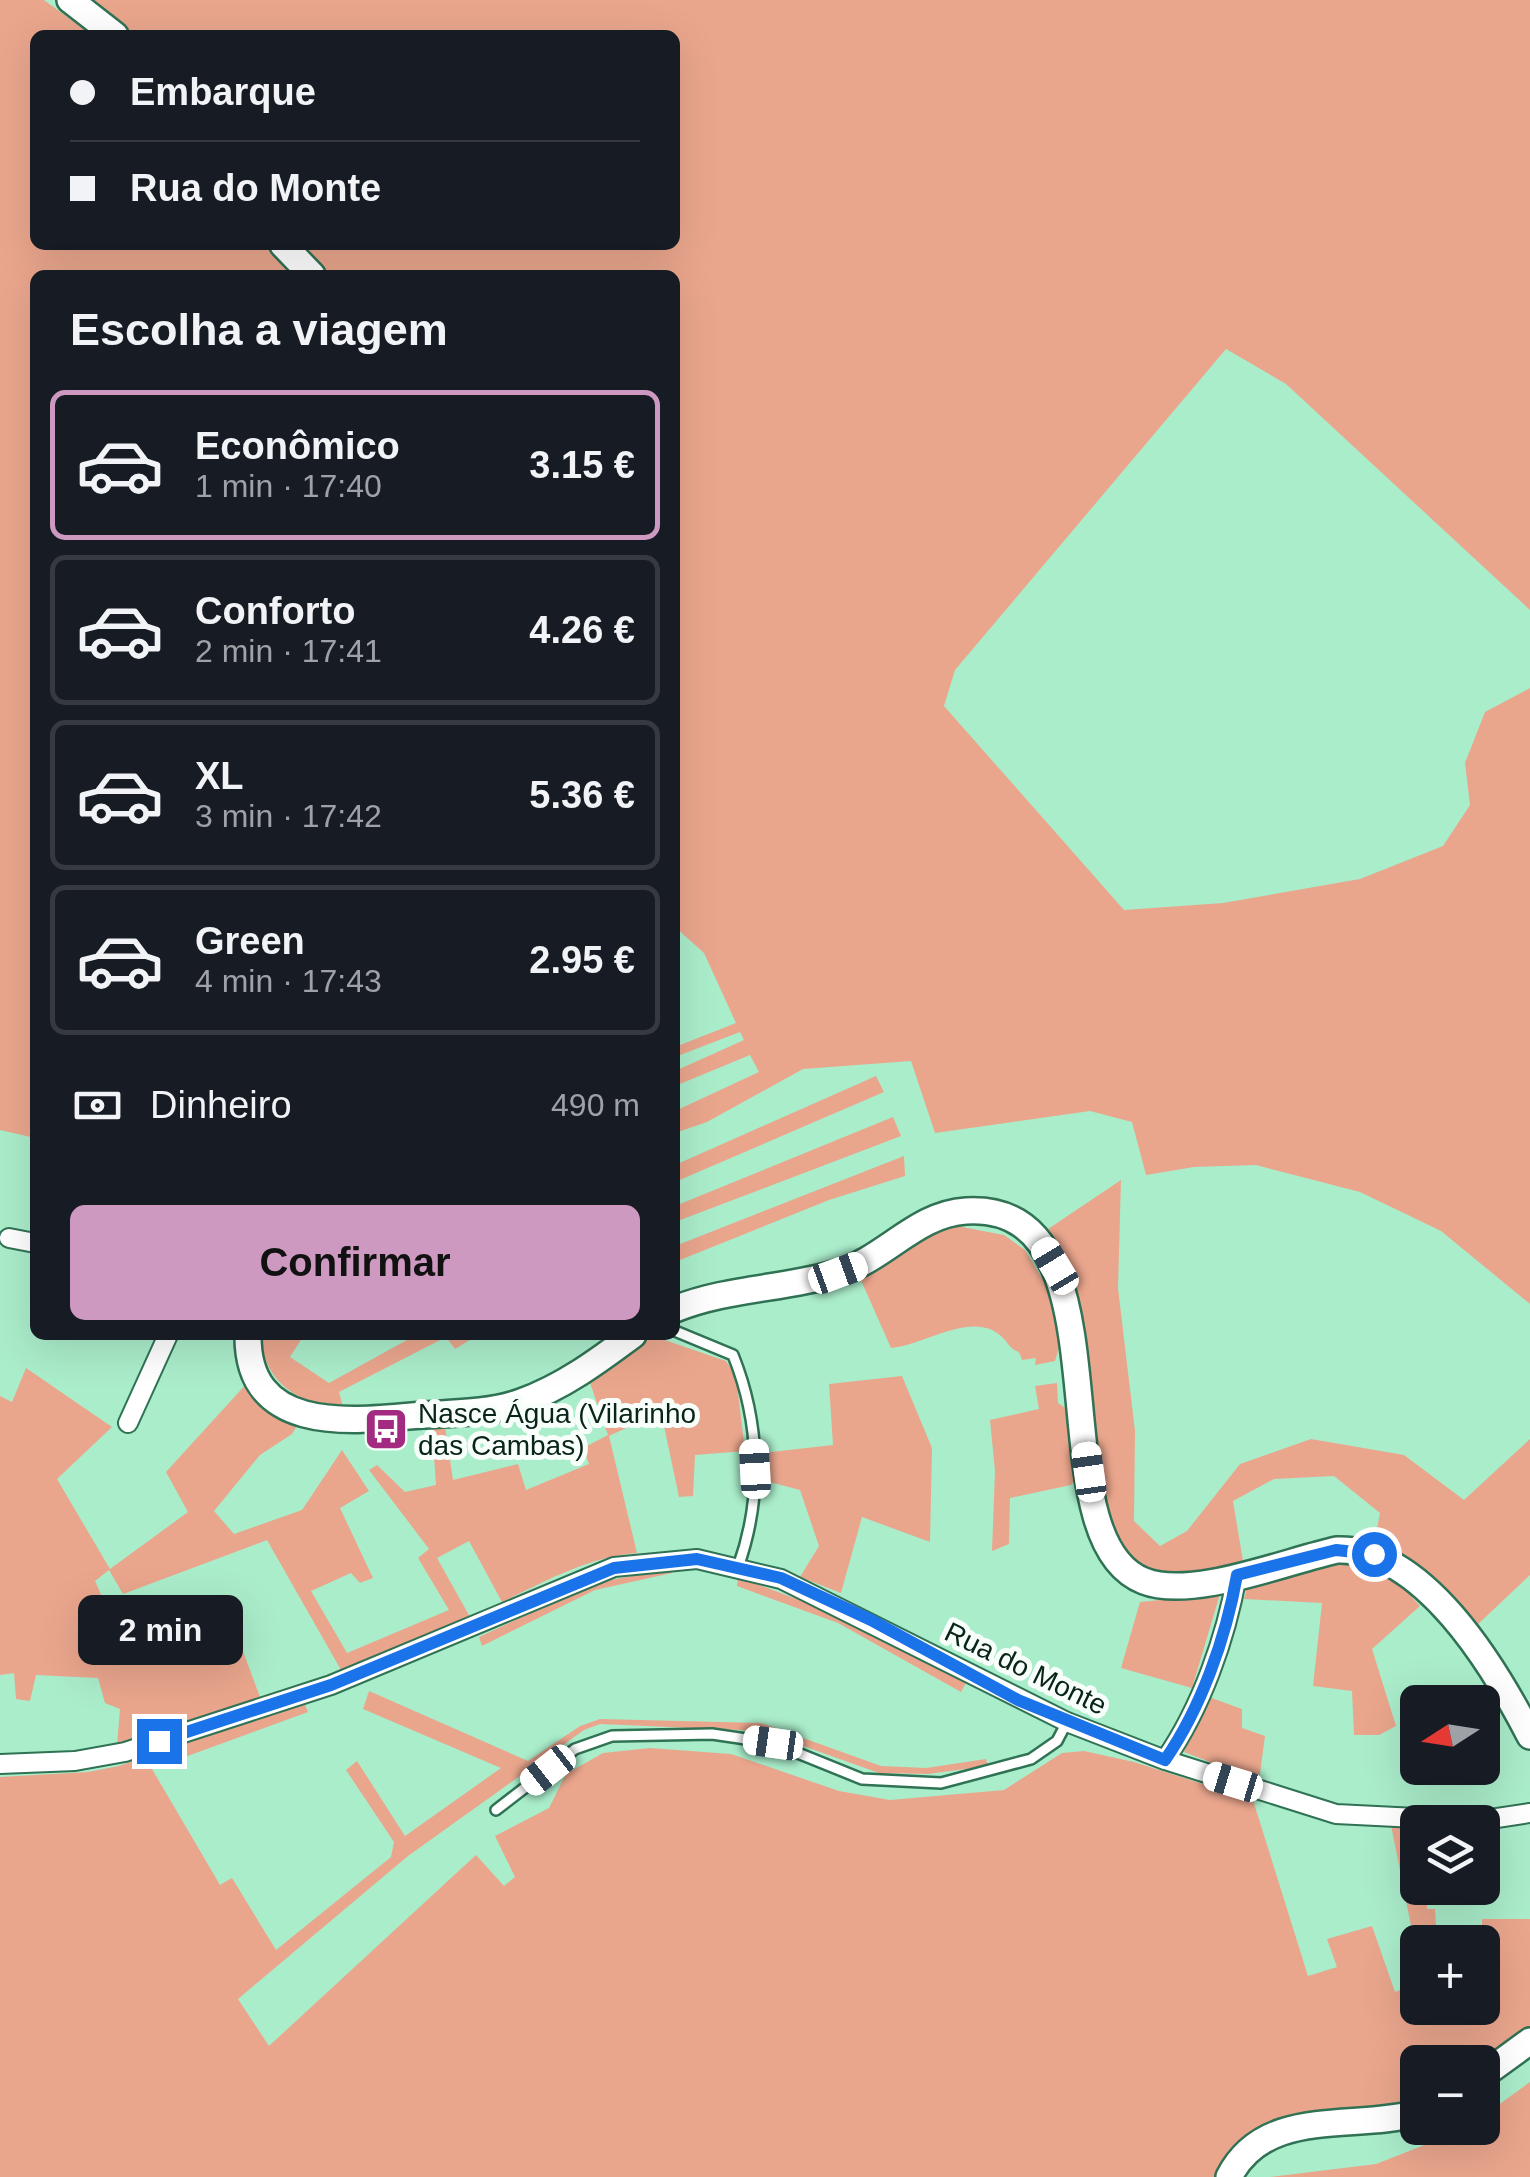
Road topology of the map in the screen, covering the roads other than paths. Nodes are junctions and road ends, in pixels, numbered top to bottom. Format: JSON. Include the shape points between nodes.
{"nodes":[{"id":1,"x":70,"y":0,"type":"edge"},
{"id":2,"x":109,"y":30,"type":"edge"},
{"id":3,"x":287,"y":250,"type":"edge"},
{"id":4,"x":307,"y":270,"type":"edge"},
{"id":5,"x":10,"y":1238,"type":"dead end"},
{"id":6,"x":30,"y":1242,"type":"edge"},
{"id":7,"x":680,"y":1307,"type":"edge"},
{"id":8,"x":680,"y":1333,"type":"edge"},
{"id":9,"x":166,"y":1340,"type":"edge"},
{"id":10,"x":249,"y":1340,"type":"edge"},
{"id":11,"x":626,"y":1340,"type":"edge"},
{"id":12,"x":128,"y":1423,"type":"dead end"},
{"id":13,"x":738,"y":1567,"type":"junction"},
{"id":14,"x":1237,"y":1575,"type":"junction"},
{"id":15,"x":1067,"y":1722,"type":"junction"},
{"id":16,"x":1530,"y":1736,"type":"edge"},
{"id":17,"x":1165,"y":1760,"type":"junction"},
{"id":18,"x":0,"y":1764,"type":"edge"},
{"id":19,"x":496,"y":1810,"type":"dead end"},
{"id":20,"x":1530,"y":1813,"type":"edge"},
{"id":21,"x":1530,"y":2041,"type":"edge"},
{"id":22,"x":1500,"y":2063,"type":"edge"},
{"id":23,"x":1400,"y":2117,"type":"edge"},
{"id":24,"x":1229,"y":2177,"type":"edge"}],
"edges":[{"from":1,"to":2,"type":"main road"},
{"from":3,"to":4,"type":"main road"},
{"from":5,"to":6,"type":"street"},
{"from":7,"to":14,"type":"main road","via":[[849,1269],[951,1212],[984,1211],[1010,1220],[1034,1235],[1060,1283],[1097,1517],[1112,1554],[1130,1574],[1159,1585]]},
{"from":8,"to":13,"type":"lane","via":[[733,1355],[746,1386],[756,1490]]},
{"from":9,"to":12,"type":"street"},
{"from":10,"to":11,"type":"main road","via":[[264,1388],[294,1411],[334,1420],[517,1404],[563,1383]]},
{"from":13,"to":15,"type":"street","name":"Rua do Monte","via":[[781,1578],[871,1620]]},
{"from":13,"to":18,"type":"street","name":"Rua do Monte","via":[[697,1559],[614,1568],[331,1685],[125,1752]]},
{"from":14,"to":16,"type":"main road","via":[[1336,1550],[1387,1559],[1474,1646]]},
{"from":14,"to":17,"type":"street","via":[[1211,1666]]},
{"from":15,"to":17,"type":"street","name":"Rua do Monte"},
{"from":15,"to":19,"type":"lane","via":[[1058,1741],[1031,1759],[941,1782],[862,1779],[773,1743],[712,1734],[612,1736],[575,1749]]},
{"from":17,"to":20,"type":"street","name":"Rua do Monte","via":[[1336,1814],[1477,1821]]},
{"from":21,"to":22,"type":"main road"},
{"from":23,"to":24,"type":"main road","via":[[1284,2129],[1252,2146]]}]}
